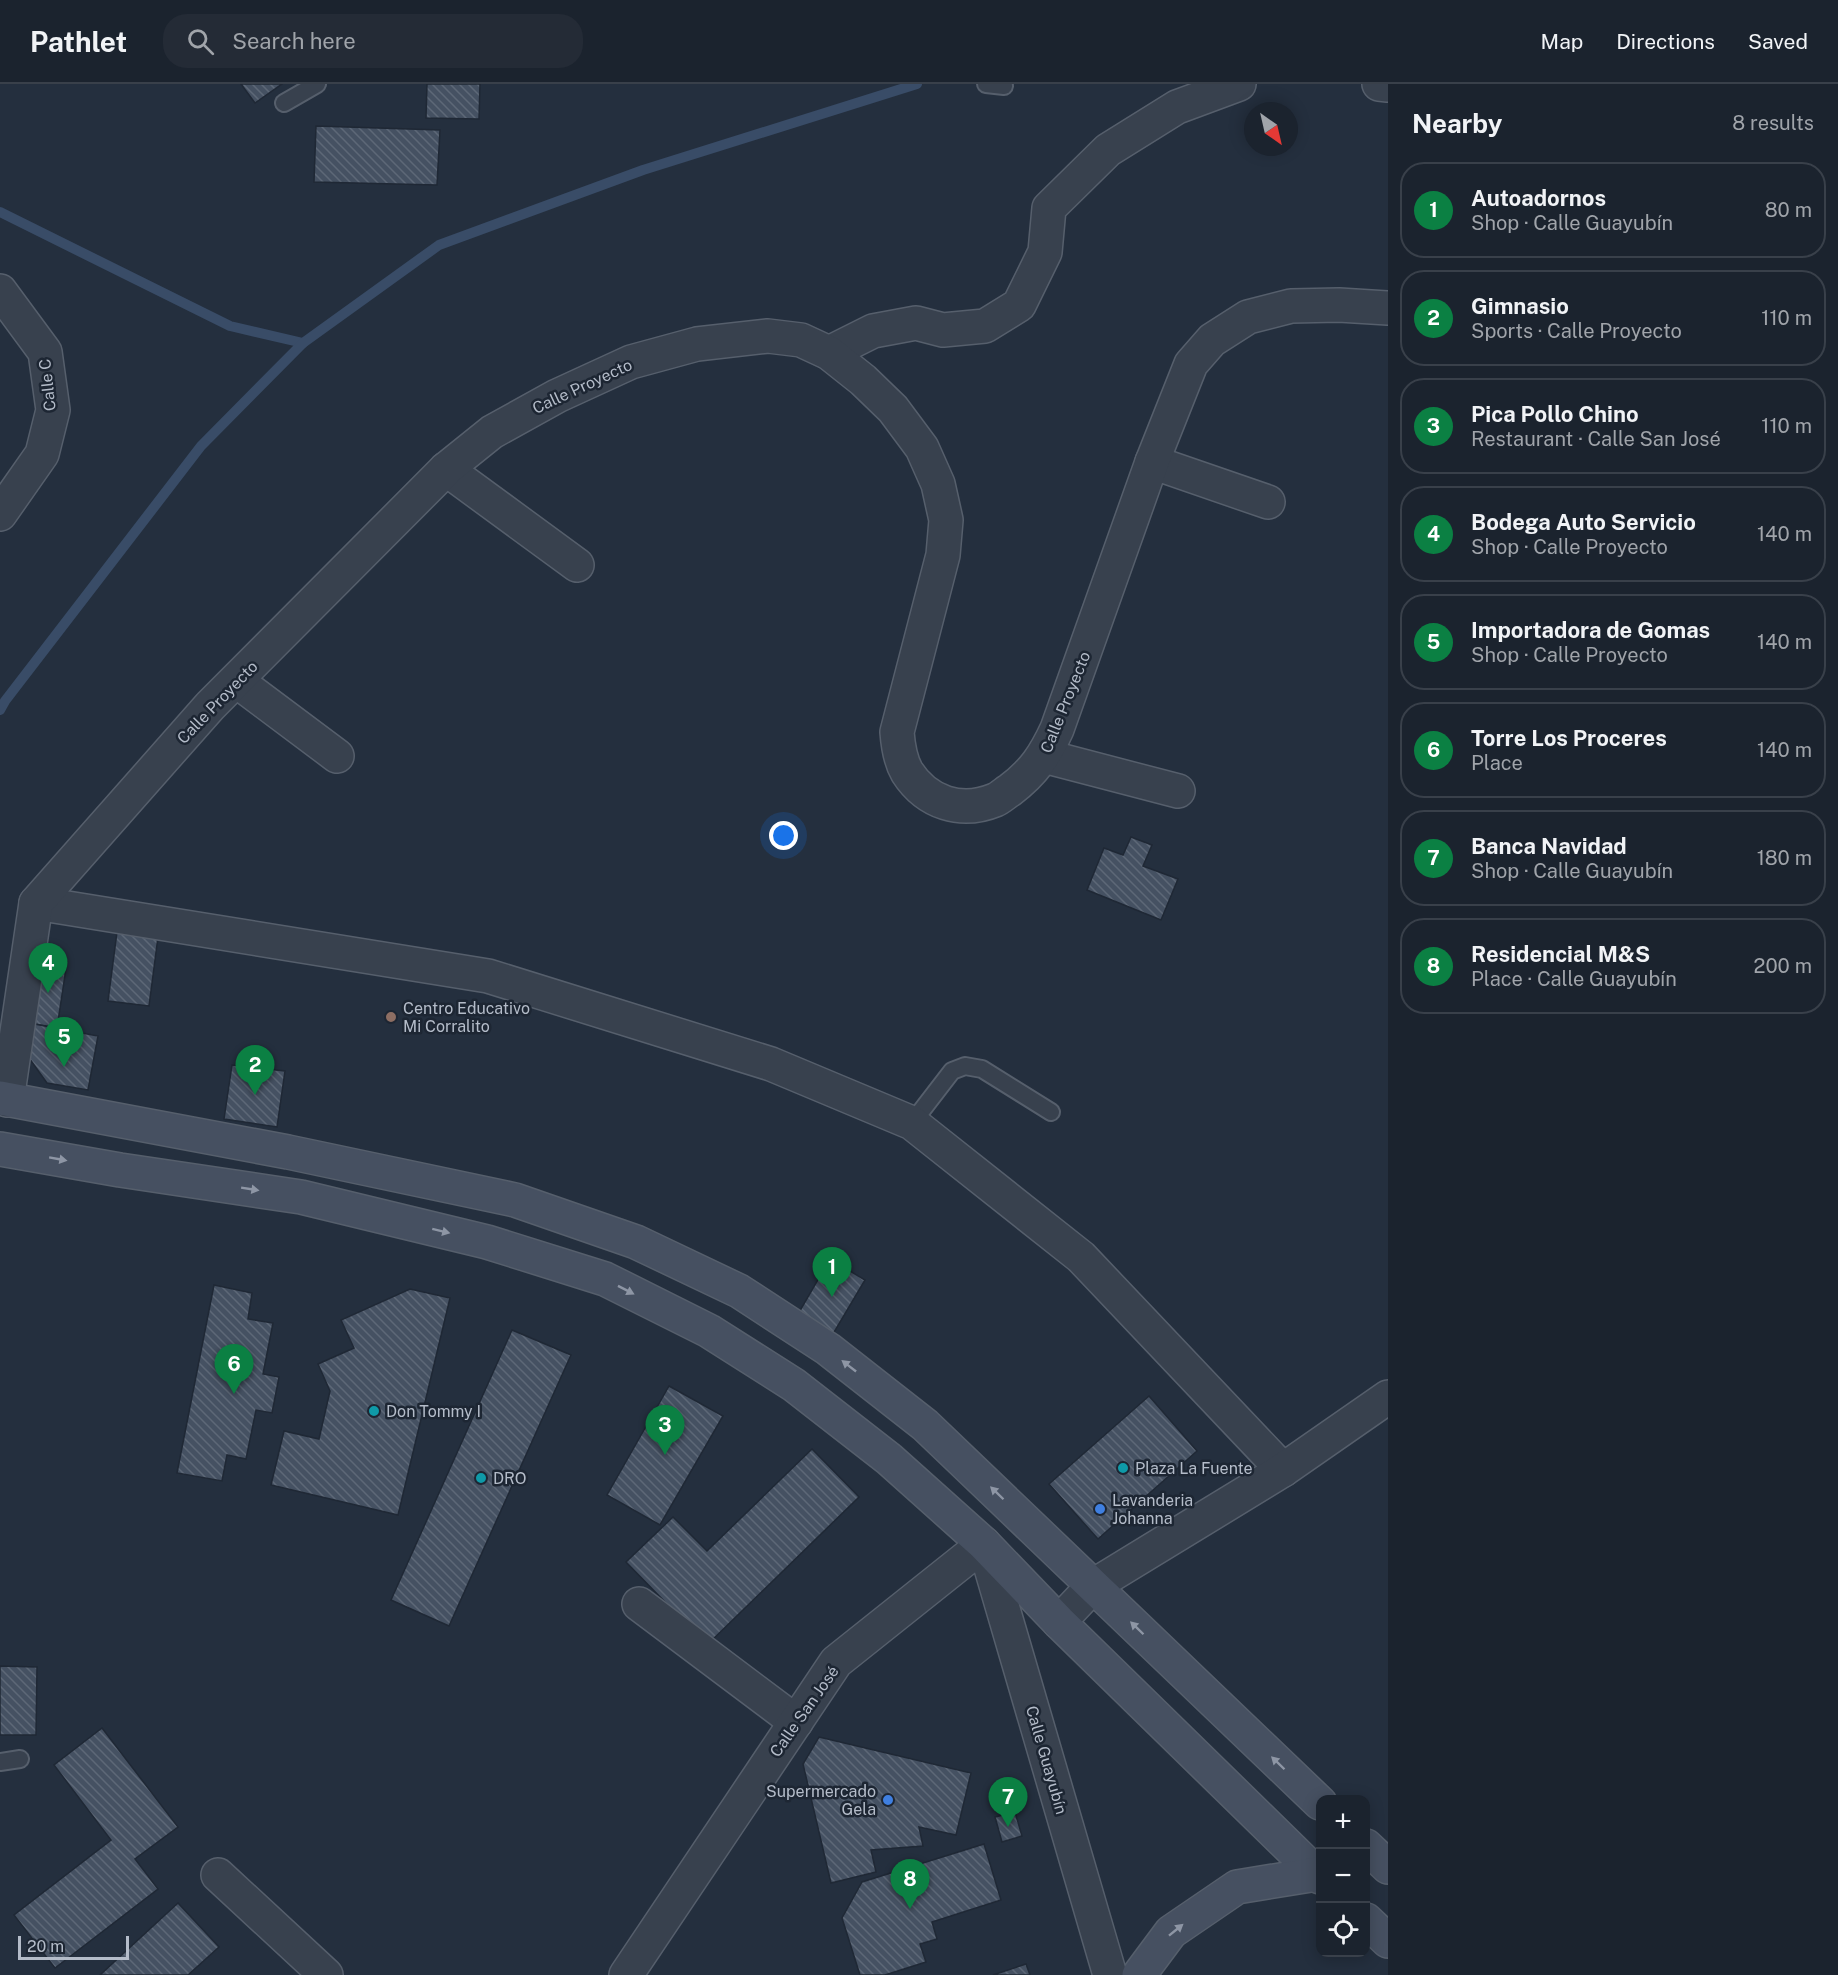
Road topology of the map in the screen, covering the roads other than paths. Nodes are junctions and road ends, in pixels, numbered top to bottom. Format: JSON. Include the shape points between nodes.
{"nodes":[{"id":1,"x":317,"y":84,"type":"edge"},
{"id":2,"x":986,"y":84,"type":"edge"},
{"id":3,"x":1239,"y":84,"type":"edge"},
{"id":4,"x":1379,"y":84,"type":"edge"},
{"id":5,"x":1388,"y":85,"type":"edge"},
{"id":6,"x":1004,"y":86,"type":"dead end"},
{"id":7,"x":284,"y":102,"type":"dead end"},
{"id":8,"x":0,"y":291,"type":"edge"},
{"id":9,"x":1388,"y":308,"type":"edge"},
{"id":10,"x":829,"y":353,"type":"junction"},
{"id":11,"x":1152,"y":462,"type":"junction"},
{"id":12,"x":446,"y":469,"type":"junction"},
{"id":13,"x":1268,"y":502,"type":"dead end"},
{"id":14,"x":0,"y":514,"type":"edge"},
{"id":15,"x":577,"y":565,"type":"dead end"},
{"id":16,"x":237,"y":681,"type":"junction"},
{"id":17,"x":337,"y":756,"type":"dead end"},
{"id":18,"x":1044,"y":756,"type":"junction"},
{"id":19,"x":1178,"y":791,"type":"dead end"},
{"id":20,"x":36,"y":903,"type":"junction"},
{"id":21,"x":3,"y":1099,"type":"edge"},
{"id":22,"x":1051,"y":1112,"type":"dead end"},
{"id":23,"x":912,"y":1123,"type":"junction"},
{"id":24,"x":0,"y":1134,"type":"edge"},
{"id":25,"x":0,"y":1149,"type":"edge"},
{"id":26,"x":1388,"y":1397,"type":"edge"},
{"id":27,"x":1283,"y":1470,"type":"junction"},
{"id":28,"x":984,"y":1544,"type":"junction"},
{"id":29,"x":1094,"y":1586,"type":"junction"},
{"id":30,"x":639,"y":1604,"type":"dead end"},
{"id":31,"x":1059,"y":1622,"type":"junction"},
{"id":32,"x":796,"y":1722,"type":"junction"},
{"id":33,"x":20,"y":1759,"type":"dead end"},
{"id":34,"x":0,"y":1762,"type":"edge"},
{"id":35,"x":1316,"y":1799,"type":"edge"},
{"id":36,"x":1368,"y":1849,"type":"edge"},
{"id":37,"x":1388,"y":1868,"type":"edge"},
{"id":38,"x":1316,"y":1872,"type":"edge"},
{"id":39,"x":218,"y":1875,"type":"dead end"},
{"id":40,"x":1316,"y":1875,"type":"edge"},
{"id":41,"x":1370,"y":1925,"type":"edge"},
{"id":42,"x":1388,"y":1941,"type":"edge"},
{"id":43,"x":326,"y":1975,"type":"edge"},
{"id":44,"x":626,"y":1975,"type":"edge"},
{"id":45,"x":1110,"y":1975,"type":"edge"},
{"id":46,"x":1139,"y":1975,"type":"edge"}],
"edges":[{"from":1,"to":7,"type":"lane"},
{"from":2,"to":6,"type":"lane"},
{"from":3,"to":10,"type":"street","via":[[1177,107],[1108,150],[1048,208],[1045,252],[1019,305],[985,326],[943,330],[916,323],[873,331]]},
{"from":4,"to":5,"type":"street"},
{"from":8,"to":14,"type":"street","name":"Calle C","via":[[45,352],[53,410],[42,454]]},
{"from":9,"to":11,"type":"street","name":"Calle Proyecto","via":[[1291,306],[1239,322],[1212,340],[1191,364]]},
{"from":10,"to":12,"type":"street","name":"Calle Proyecto","via":[[801,340],[768,336],[698,344],[630,362],[556,396],[492,432]]},
{"from":10,"to":18,"type":"street","name":"Calle Proyecto","via":[[893,410],[922,448],[938,484],[946,520],[943,555],[897,732],[906,771],[923,791],[943,803],[968,807],[996,800],[1024,780]]},
{"from":11,"to":13,"type":"street"},
{"from":11,"to":18,"type":"street","name":"Calle Proyecto"},
{"from":12,"to":15,"type":"street"},
{"from":12,"to":16,"type":"street","name":"Calle Proyecto"},
{"from":16,"to":17,"type":"street"},
{"from":16,"to":20,"type":"street","name":"Calle Proyecto","via":[[210,706]]},
{"from":18,"to":19,"type":"street"},
{"from":20,"to":21,"type":"street"},
{"from":20,"to":23,"type":"street","via":[[488,976],[771,1064]]},
{"from":21,"to":24,"type":"main road"},
{"from":29,"to":21,"type":"main road","one_way":true,"via":[[925,1425],[828,1349],[739,1291],[636,1242],[515,1200],[288,1152]]},
{"from":22,"to":23,"type":"lane","via":[[982,1069],[965,1066],[952,1071]]},
{"from":23,"to":27,"type":"street","via":[[1081,1257]]},
{"from":25,"to":28,"type":"main road","one_way":true,"via":[[301,1197],[487,1242],[605,1279],[709,1331],[794,1385],[888,1459]]},
{"from":26,"to":27,"type":"street"},
{"from":27,"to":29,"type":"street"},
{"from":28,"to":31,"type":"main road"},
{"from":28,"to":32,"type":"street","name":"Calle San José","via":[[836,1662]]},
{"from":28,"to":45,"type":"street","name":"Calle Guayubín"},
{"from":29,"to":31,"type":"street"},
{"from":35,"to":29,"type":"main road","one_way":true},
{"from":30,"to":32,"type":"street"},
{"from":31,"to":38,"type":"main road"},
{"from":32,"to":44,"type":"street","name":"Calle San José"},
{"from":33,"to":34,"type":"lane"},
{"from":36,"to":37,"type":"main road"},
{"from":39,"to":43,"type":"street"},
{"from":46,"to":40,"type":"main road","one_way":true,"via":[[1171,1932],[1237,1887]]},
{"from":41,"to":42,"type":"main road"}]}
